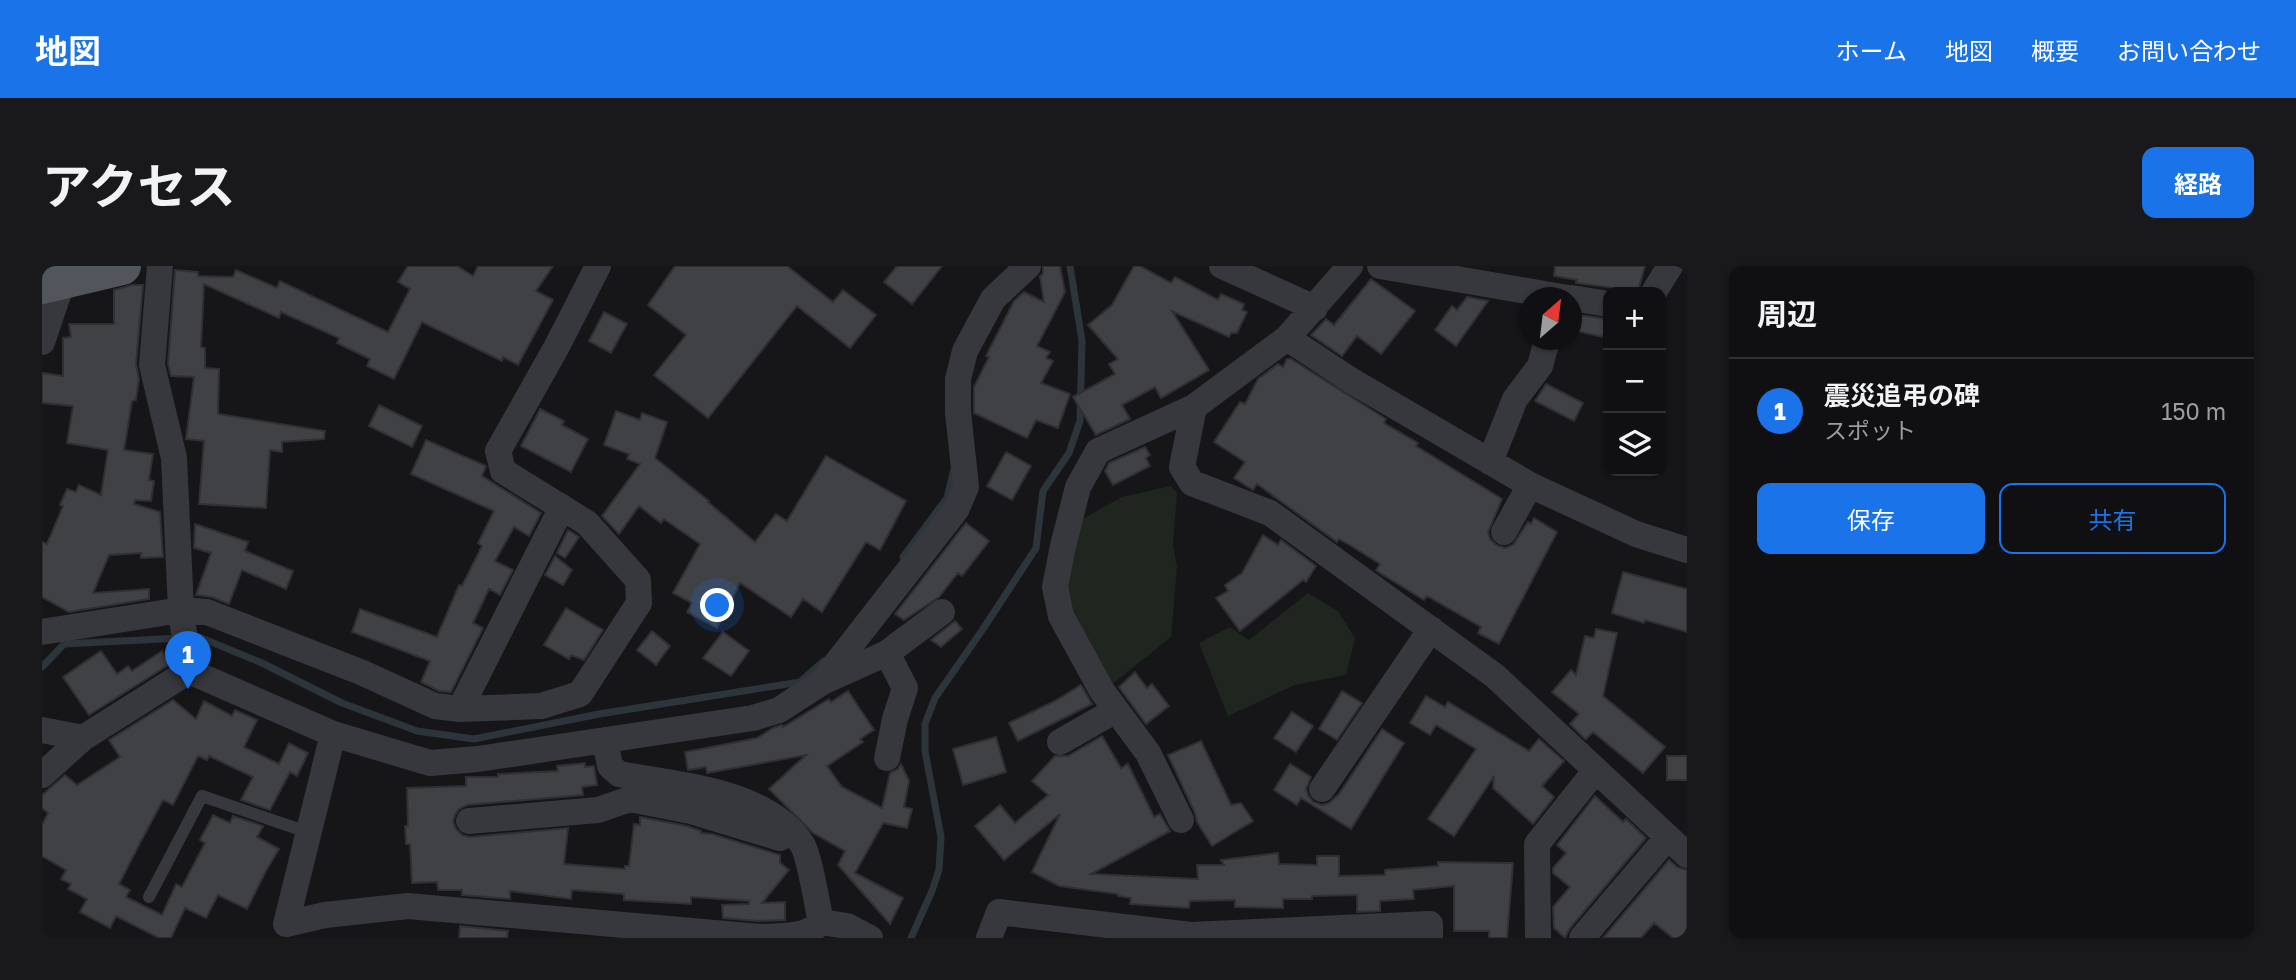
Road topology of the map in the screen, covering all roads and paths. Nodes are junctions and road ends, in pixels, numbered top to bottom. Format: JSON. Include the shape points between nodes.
{"nodes":[{"id":1,"x":122,"y":266,"type":"edge"},
{"id":2,"x":160,"y":266,"type":"edge"},
{"id":3,"x":598,"y":266,"type":"edge"},
{"id":4,"x":1028,"y":266,"type":"edge"},
{"id":5,"x":1222,"y":266,"type":"edge"},
{"id":6,"x":1350,"y":266,"type":"edge"},
{"id":7,"x":1380,"y":266,"type":"edge"},
{"id":8,"x":1670,"y":266,"type":"edge"},
{"id":9,"x":53,"y":283,"type":"edge"},
{"id":10,"x":1657,"y":287,"type":"edge"},
{"id":11,"x":1519,"y":289,"type":"edge"},
{"id":12,"x":1582,"y":300,"type":"edge"},
{"id":13,"x":1603,"y":303,"type":"edge"},
{"id":14,"x":1315,"y":308,"type":"junction"},
{"id":15,"x":1287,"y":338,"type":"junction"},
{"id":16,"x":42,"y":342,"type":"edge"},
{"id":17,"x":1544,"y":350,"type":"edge"},
{"id":18,"x":1194,"y":407,"type":"junction"},
{"id":19,"x":1490,"y":462,"type":"junction"},
{"id":20,"x":1530,"y":485,"type":"junction"},
{"id":21,"x":562,"y":507,"type":"junction"},
{"id":22,"x":1504,"y":533,"type":"dead end"},
{"id":23,"x":1687,"y":550,"type":"edge"},
{"id":24,"x":181,"y":610,"type":"junction"},
{"id":25,"x":942,"y":612,"type":"dead end"},
{"id":26,"x":1431,"y":629,"type":"junction"},
{"id":27,"x":42,"y":632,"type":"edge"},
{"id":28,"x":887,"y":653,"type":"junction"},
{"id":29,"x":189,"y":671,"type":"junction"},
{"id":30,"x":821,"y":683,"type":"junction"},
{"id":31,"x":460,"y":709,"type":"junction"},
{"id":32,"x":1116,"y":710,"type":"junction"},
{"id":33,"x":42,"y":730,"type":"edge"},
{"id":34,"x":333,"y":734,"type":"junction"},
{"id":35,"x":83,"y":738,"type":"junction"},
{"id":36,"x":605,"y":740,"type":"junction"},
{"id":37,"x":1060,"y":742,"type":"dead end"},
{"id":38,"x":887,"y":758,"type":"dead end"},
{"id":39,"x":1596,"y":770,"type":"junction"},
{"id":40,"x":42,"y":775,"type":"edge"},
{"id":41,"x":1322,"y":789,"type":"dead end"},
{"id":42,"x":1181,"y":820,"type":"dead end"},
{"id":43,"x":469,"y":821,"type":"dead end"},
{"id":44,"x":790,"y":831,"type":"junction"},
{"id":45,"x":310,"y":833,"type":"junction"},
{"id":46,"x":1677,"y":847,"type":"edge"},
{"id":47,"x":149,"y":897,"type":"dead end"},
{"id":48,"x":821,"y":922,"type":"junction"},
{"id":49,"x":870,"y":938,"type":"edge"},
{"id":50,"x":989,"y":938,"type":"edge"},
{"id":51,"x":1430,"y":938,"type":"edge"},
{"id":52,"x":1538,"y":938,"type":"edge"},
{"id":53,"x":1582,"y":938,"type":"edge"}],
"edges":[{"from":1,"to":9,"type":"main road"},
{"from":2,"to":24,"type":"street","via":[[152,365],[174,457]]},
{"from":3,"to":21,"type":"street","via":[[498,451],[503,471]]},
{"from":4,"to":30,"type":"street","via":[[993,299],[965,351],[958,379],[958,412],[966,487],[956,510]]},
{"from":5,"to":14,"type":"street"},
{"from":6,"to":14,"type":"street"},
{"from":7,"to":11,"type":"street"},
{"from":8,"to":10,"type":"street"},
{"from":9,"to":16,"type":"street"},
{"from":12,"to":13,"type":"street"},
{"from":14,"to":15,"type":"street"},
{"from":15,"to":18,"type":"street"},
{"from":15,"to":19,"type":"street"},
{"from":17,"to":19,"type":"street","via":[[1540,366],[1515,398]]},
{"from":18,"to":26,"type":"street","via":[[1182,467],[1192,483],[1269,513]]},
{"from":18,"to":32,"type":"street","via":[[1098,451],[1078,487],[1055,587],[1061,616]]},
{"from":19,"to":20,"type":"street"},
{"from":20,"to":22,"type":"street"},
{"from":20,"to":23,"type":"street","via":[[1636,534]]},
{"from":21,"to":31,"type":"street"},
{"from":21,"to":31,"type":"street","via":[[587,523],[638,580],[639,603],[579,694],[541,706]]},
{"from":24,"to":27,"type":"street"},
{"from":24,"to":29,"type":"street"},
{"from":24,"to":31,"type":"street","via":[[207,612],[435,706]]},
{"from":25,"to":28,"type":"street"},
{"from":26,"to":39,"type":"street","via":[[1495,676]]},
{"from":26,"to":41,"type":"street"},
{"from":28,"to":30,"type":"street"},
{"from":28,"to":38,"type":"street","via":[[905,688]]},
{"from":29,"to":34,"type":"street"},
{"from":29,"to":35,"type":"street"},
{"from":30,"to":36,"type":"street","via":[[779,710],[753,718]]},
{"from":32,"to":37,"type":"street"},
{"from":32,"to":42,"type":"street","via":[[1148,753]]},
{"from":33,"to":35,"type":"street"},
{"from":34,"to":36,"type":"street","via":[[430,763]]},
{"from":34,"to":45,"type":"street"},
{"from":35,"to":40,"type":"street"},
{"from":36,"to":44,"type":"street","via":[[610,766],[619,774],[755,804]]},
{"from":39,"to":46,"type":"street"},
{"from":39,"to":52,"type":"street","via":[[1537,844]]},
{"from":43,"to":44,"type":"street","via":[[598,810],[630,799],[691,811],[780,838]]},
{"from":44,"to":48,"type":"street","via":[[803,845]]},
{"from":45,"to":47,"type":"lane","via":[[202,796]]},
{"from":45,"to":48,"type":"street","via":[[286,925],[325,915],[408,906],[760,937],[802,936]]},
{"from":46,"to":53,"type":"street"},
{"from":48,"to":49,"type":"street","via":[[847,926]]},
{"from":50,"to":51,"type":"street","via":[[999,912],[1191,935],[1430,924]]}]}
